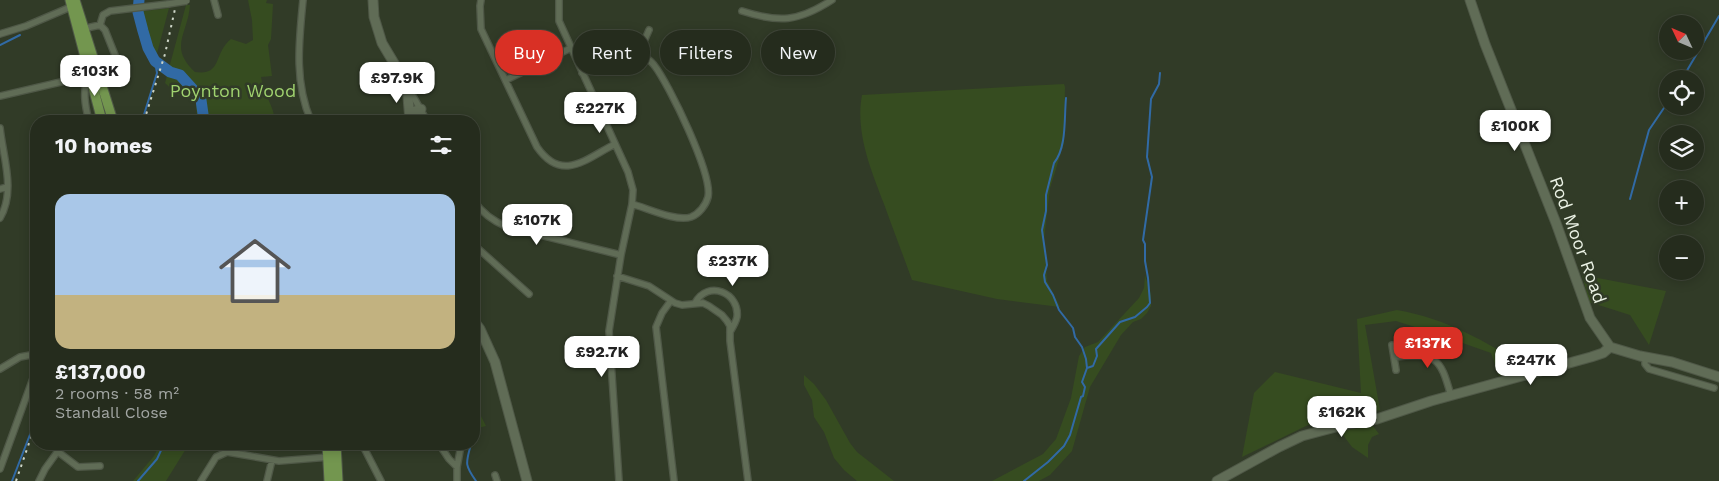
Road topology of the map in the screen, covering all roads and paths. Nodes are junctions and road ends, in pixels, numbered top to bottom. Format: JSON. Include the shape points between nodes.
{"nodes":[{"id":1,"x":194,"y":0,"type":"edge"},
{"id":2,"x":214,"y":0,"type":"edge"},
{"id":3,"x":302,"y":0,"type":"edge"},
{"id":4,"x":373,"y":0,"type":"edge"},
{"id":5,"x":482,"y":0,"type":"edge"},
{"id":6,"x":559,"y":0,"type":"edge"},
{"id":7,"x":832,"y":0,"type":"edge"},
{"id":8,"x":1470,"y":0,"type":"edge"},
{"id":9,"x":186,"y":1,"type":"edge"},
{"id":10,"x":74,"y":3,"type":"edge"},
{"id":11,"x":745,"y":14,"type":"dead end"},
{"id":12,"x":218,"y":15,"type":"dead end"},
{"id":13,"x":100,"y":24,"type":"junction"},
{"id":14,"x":81,"y":29,"type":"junction"},
{"id":15,"x":0,"y":34,"type":"edge"},
{"id":16,"x":570,"y":48,"type":"junction"},
{"id":17,"x":573,"y":54,"type":"edge"},
{"id":18,"x":650,"y":62,"type":"edge"},
{"id":19,"x":94,"y":74,"type":"junction"},
{"id":20,"x":583,"y":75,"type":"edge"},
{"id":21,"x":125,"y":80,"type":"dead end"},
{"id":22,"x":506,"y":80,"type":"junction"},
{"id":23,"x":406,"y":85,"type":"junction"},
{"id":24,"x":0,"y":96,"type":"edge"},
{"id":25,"x":421,"y":109,"type":"junction"},
{"id":26,"x":88,"y":115,"type":"edge"},
{"id":27,"x":101,"y":115,"type":"edge"},
{"id":28,"x":111,"y":115,"type":"edge"},
{"id":29,"x":308,"y":115,"type":"edge"},
{"id":30,"x":410,"y":115,"type":"edge"},
{"id":31,"x":413,"y":115,"type":"edge"},
{"id":32,"x":424,"y":115,"type":"edge"},
{"id":33,"x":0,"y":128,"type":"edge"},
{"id":34,"x":615,"y":144,"type":"junction"},
{"id":35,"x":8,"y":187,"type":"junction"},
{"id":36,"x":0,"y":189,"type":"edge"},
{"id":37,"x":632,"y":204,"type":"junction"},
{"id":38,"x":480,"y":210,"type":"edge"},
{"id":39,"x":0,"y":218,"type":"edge"},
{"id":40,"x":480,"y":250,"type":"edge"},
{"id":41,"x":621,"y":255,"type":"junction"},
{"id":42,"x":617,"y":276,"type":"junction"},
{"id":43,"x":528,"y":294,"type":"dead end"},
{"id":44,"x":670,"y":302,"type":"junction"},
{"id":45,"x":695,"y":303,"type":"junction"},
{"id":46,"x":480,"y":330,"type":"edge"},
{"id":47,"x":730,"y":332,"type":"junction"},
{"id":48,"x":1392,"y":345,"type":"dead end"},
{"id":49,"x":1610,"y":347,"type":"junction"},
{"id":50,"x":30,"y":356,"type":"edge"},
{"id":51,"x":1394,"y":357,"type":"junction"},
{"id":52,"x":1645,"y":357,"type":"junction"},
{"id":53,"x":0,"y":369,"type":"edge"},
{"id":54,"x":1396,"y":370,"type":"dead end"},
{"id":55,"x":1719,"y":377,"type":"edge"},
{"id":56,"x":30,"y":386,"type":"edge"},
{"id":57,"x":1714,"y":388,"type":"dead end"},
{"id":58,"x":1451,"y":396,"type":"junction"},
{"id":59,"x":328,"y":450,"type":"edge"},
{"id":60,"x":336,"y":450,"type":"edge"},
{"id":61,"x":365,"y":450,"type":"edge"},
{"id":62,"x":443,"y":450,"type":"edge"},
{"id":63,"x":460,"y":450,"type":"edge"},
{"id":64,"x":57,"y":451,"type":"joint"},
{"id":65,"x":329,"y":457,"type":"junction"},
{"id":66,"x":272,"y":460,"type":"junction"},
{"id":67,"x":100,"y":466,"type":"dead end"},
{"id":68,"x":457,"y":467,"type":"junction"},
{"id":69,"x":0,"y":469,"type":"edge"},
{"id":70,"x":39,"y":481,"type":"edge"},
{"id":71,"x":201,"y":481,"type":"edge"},
{"id":72,"x":267,"y":481,"type":"edge"},
{"id":73,"x":329,"y":481,"type":"edge"},
{"id":74,"x":338,"y":481,"type":"edge"},
{"id":75,"x":381,"y":481,"type":"edge"},
{"id":76,"x":457,"y":481,"type":"edge"},
{"id":77,"x":527,"y":481,"type":"edge"},
{"id":78,"x":619,"y":481,"type":"edge"},
{"id":79,"x":674,"y":481,"type":"edge"},
{"id":80,"x":748,"y":481,"type":"edge"},
{"id":81,"x":1218,"y":481,"type":"edge"}],
"edges":[{"from":1,"to":9,"type":"street"},
{"from":2,"to":12,"type":"street"},
{"from":3,"to":29,"type":"street","via":[[298,58]]},
{"from":4,"to":23,"type":"street","via":[[374,17],[382,43]]},
{"from":5,"to":22,"type":"street","via":[[481,29]]},
{"from":6,"to":16,"type":"street","via":[[559,21]]},
{"from":7,"to":11,"type":"street","via":[[798,18]]},
{"from":8,"to":49,"type":"street","name":"Rod Moor Road","via":[[1590,318]]},
{"from":9,"to":13,"type":"street","bridge":true,"via":[[114,10],[103,16]]},
{"from":10,"to":14,"type":"main road"},
{"from":10,"to":15,"type":"street","via":[[26,26]]},
{"from":13,"to":14,"type":"street"},
{"from":13,"to":21,"type":"street"},
{"from":14,"to":19,"type":"main road"},
{"from":16,"to":17,"type":"street"},
{"from":16,"to":22,"type":"street"},
{"from":18,"to":37,"type":"street","via":[[686,122],[705,173],[708,197],[698,212],[682,218]]},
{"from":19,"to":24,"type":"street"},
{"from":19,"to":26,"type":"street","via":[[84,85]]},
{"from":19,"to":27,"type":"main road"},
{"from":19,"to":28,"type":"main road"},
{"from":20,"to":34,"type":"street"},
{"from":22,"to":34,"type":"street","via":[[538,147],[553,164],[572,166]]},
{"from":23,"to":25,"type":"street"},
{"from":23,"to":30,"type":"street"},
{"from":25,"to":31,"type":"street"},
{"from":25,"to":32,"type":"street"},
{"from":33,"to":35,"type":"street"},
{"from":34,"to":37,"type":"street","via":[[631,181]]},
{"from":35,"to":36,"type":"street"},
{"from":35,"to":39,"type":"street","via":[[7,201]]},
{"from":37,"to":41,"type":"street"},
{"from":38,"to":41,"type":"street","via":[[507,227]]},
{"from":40,"to":43,"type":"street"},
{"from":41,"to":42,"type":"street"},
{"from":42,"to":44,"type":"street","via":[[649,286]]},
{"from":42,"to":78,"type":"street","via":[[609,331]]},
{"from":44,"to":45,"type":"street","via":[[682,305]]},
{"from":44,"to":79,"type":"street","via":[[656,327]]},
{"from":45,"to":47,"type":"street","via":[[709,306],[722,315],[730,326]]},
{"from":45,"to":47,"type":"street","via":[[711,291],[726,294],[737,314]]},
{"from":46,"to":77,"type":"street","via":[[495,362]]},
{"from":47,"to":80,"type":"street"},
{"from":48,"to":51,"type":"street"},
{"from":49,"to":52,"type":"street"},
{"from":49,"to":58,"type":"street","via":[[1591,357]]},
{"from":50,"to":53,"type":"street"},
{"from":51,"to":54,"type":"street"},
{"from":51,"to":58,"type":"street","via":[[1417,354],[1439,363]]},
{"from":52,"to":55,"type":"street"},
{"from":52,"to":57,"type":"street","via":[[1649,369]]},
{"from":56,"to":69,"type":"street"},
{"from":58,"to":81,"type":"street","via":[[1377,419],[1302,436]]},
{"from":59,"to":65,"type":"main road"},
{"from":60,"to":74,"type":"main road"},
{"from":61,"to":75,"type":"street"},
{"from":62,"to":68,"type":"street"},
{"from":63,"to":68,"type":"street"},
{"from":64,"to":67,"type":"street","via":[[78,468]]},
{"from":64,"to":70,"type":"street"},
{"from":65,"to":66,"type":"street"},
{"from":65,"to":73,"type":"main road"},
{"from":66,"to":71,"type":"street","via":[[224,452],[214,460]]},
{"from":66,"to":72,"type":"street"},
{"from":68,"to":76,"type":"street"}]}
